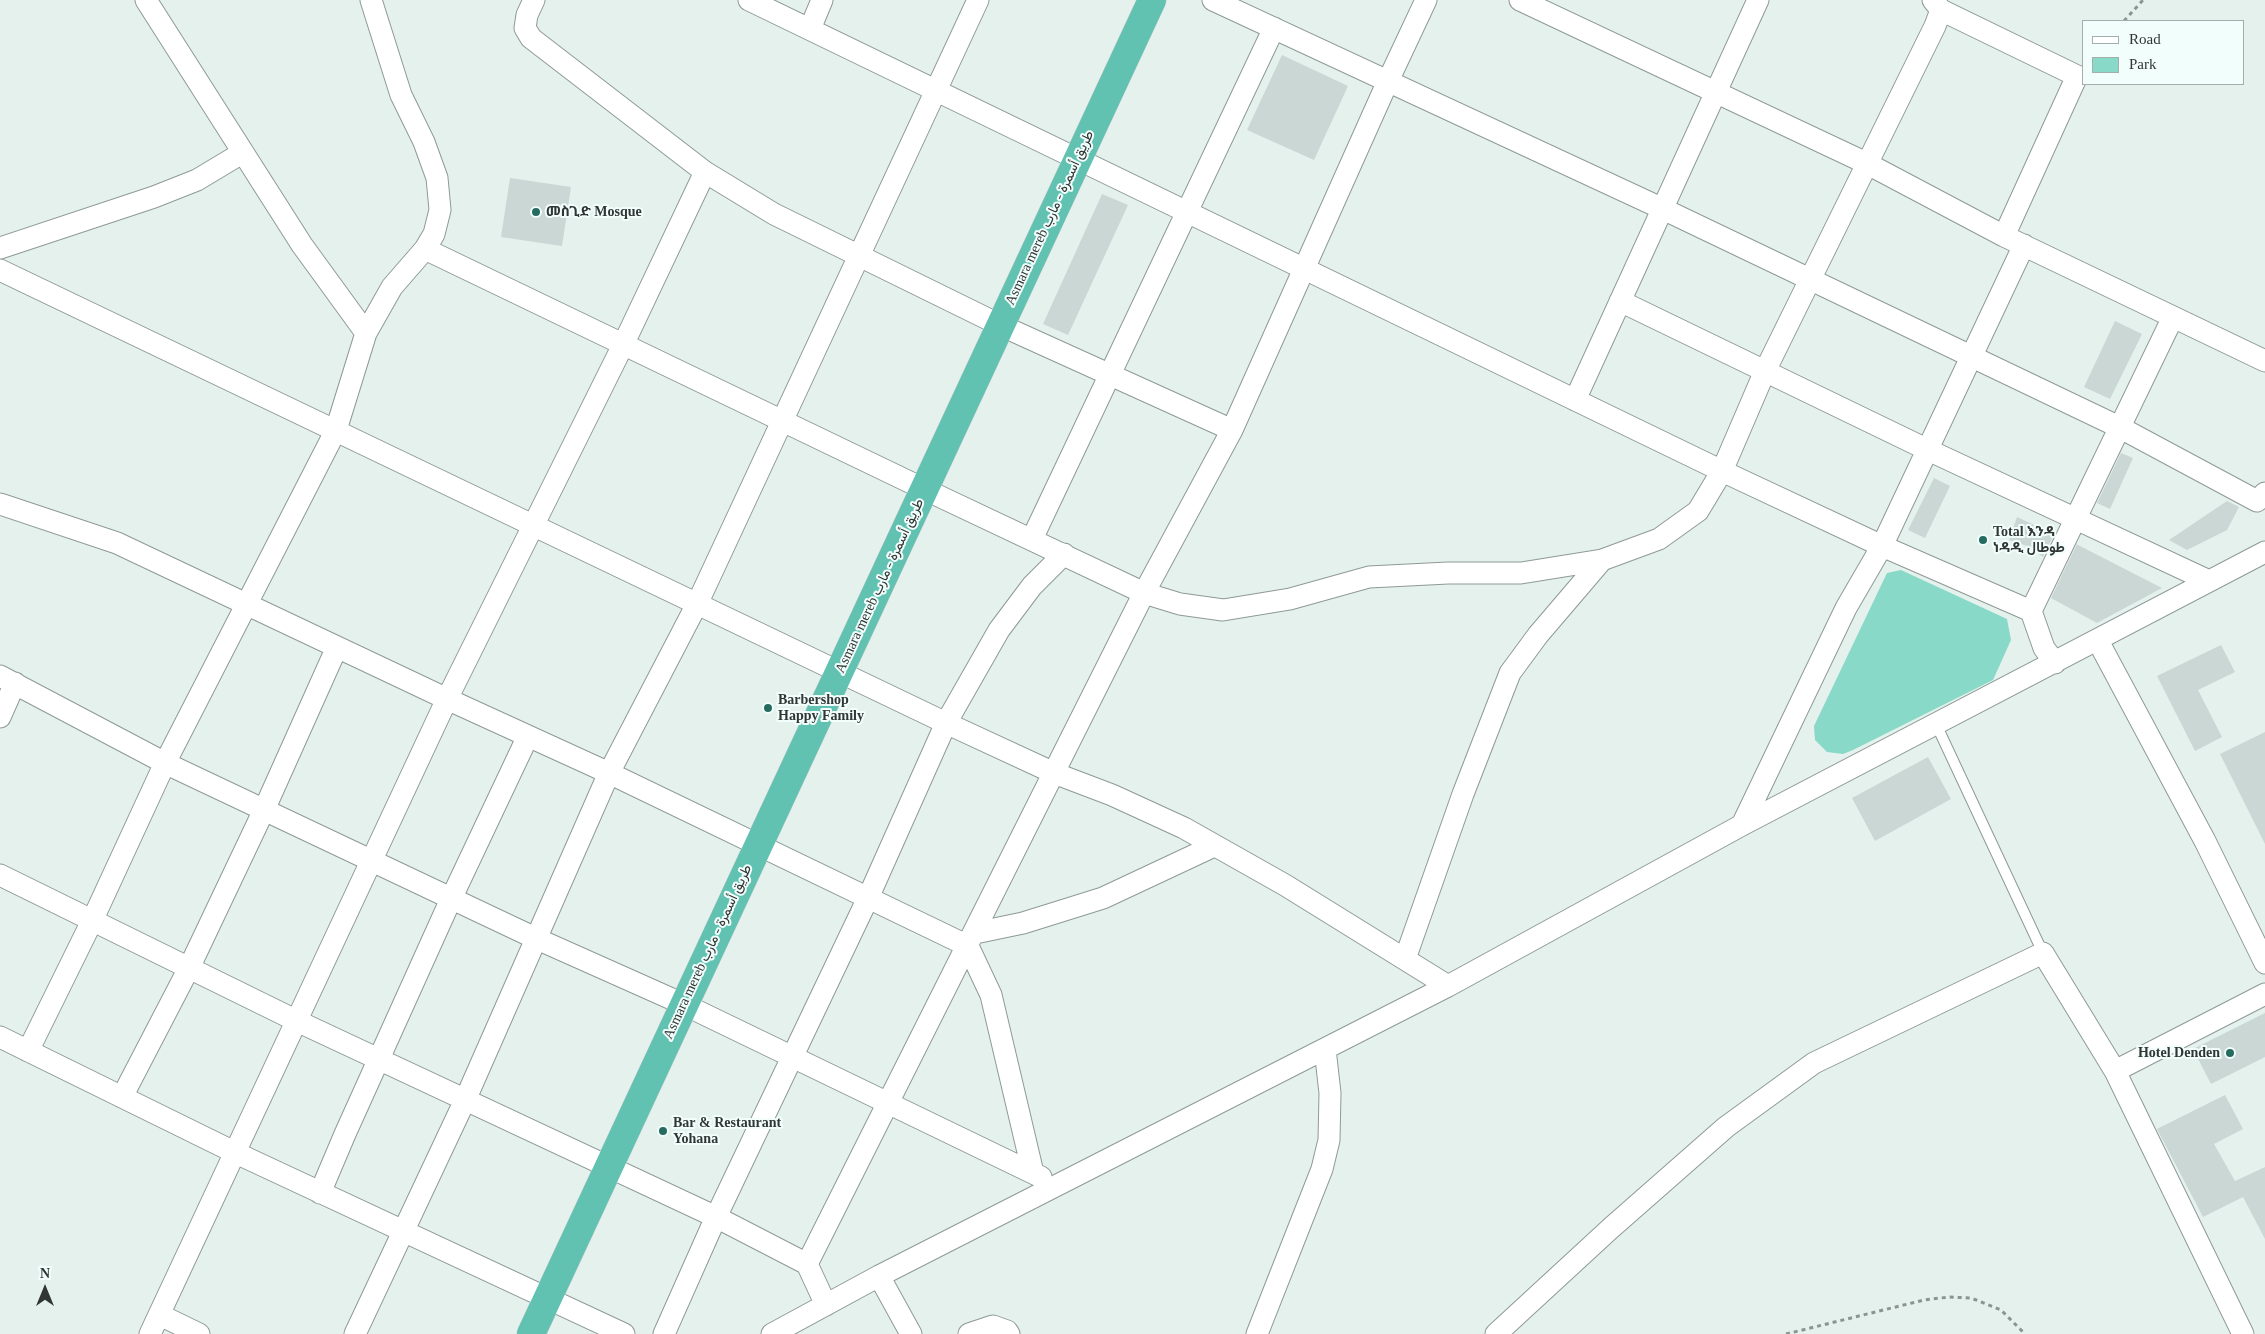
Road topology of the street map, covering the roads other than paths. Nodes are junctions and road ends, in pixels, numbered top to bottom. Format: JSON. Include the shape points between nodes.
{"nodes":[{"id":1,"x":146,"y":0,"type":"edge"},
{"id":2,"x":371,"y":0,"type":"edge"},
{"id":3,"x":534,"y":0,"type":"edge"},
{"id":4,"x":749,"y":0,"type":"edge"},
{"id":5,"x":822,"y":0,"type":"edge"},
{"id":6,"x":978,"y":0,"type":"edge"},
{"id":7,"x":1152,"y":0,"type":"edge"},
{"id":8,"x":1213,"y":0,"type":"edge"},
{"id":9,"x":1426,"y":0,"type":"edge"},
{"id":10,"x":1520,"y":0,"type":"edge"},
{"id":11,"x":1758,"y":0,"type":"edge"},
{"id":12,"x":1937,"y":5,"type":"edge"},
{"id":13,"x":1274,"y":28,"type":"junction"},
{"id":14,"x":810,"y":29,"type":"junction"},
{"id":15,"x":1388,"y":81,"type":"junction"},
{"id":16,"x":937,"y":90,"type":"junction"},
{"id":17,"x":1717,"y":92,"type":"junction"},
{"id":18,"x":242,"y":153,"type":"junction"},
{"id":19,"x":1078,"y":160,"type":"junction"},
{"id":20,"x":1866,"y":163,"type":"junction"},
{"id":21,"x":704,"y":172,"type":"junction"},
{"id":22,"x":1662,"y":209,"type":"junction"},
{"id":23,"x":1186,"y":210,"type":"junction"},
{"id":24,"x":2004,"y":236,"type":"junction"},
{"id":25,"x":2024,"y":245,"type":"junction"},
{"id":26,"x":0,"y":248,"type":"edge"},
{"id":27,"x":425,"y":249,"type":"junction"},
{"id":28,"x":860,"y":254,"type":"junction"},
{"id":29,"x":1304,"y":267,"type":"junction"},
{"id":30,"x":0,"y":270,"type":"edge"},
{"id":31,"x":1811,"y":280,"type":"junction"},
{"id":32,"x":1620,"y":301,"type":"junction"},
{"id":33,"x":2173,"y":317,"type":"junction"},
{"id":34,"x":1000,"y":325,"type":"junction"},
{"id":35,"x":366,"y":333,"type":"junction"},
{"id":36,"x":622,"y":346,"type":"junction"},
{"id":37,"x":1970,"y":356,"type":"junction"},
{"id":38,"x":2265,"y":361,"type":"edge"},
{"id":39,"x":1765,"y":371,"type":"junction"},
{"id":40,"x":1111,"y":374,"type":"junction"},
{"id":41,"x":1575,"y":400,"type":"junction"},
{"id":42,"x":782,"y":421,"type":"junction"},
{"id":43,"x":2119,"y":427,"type":"junction"},
{"id":44,"x":336,"y":430,"type":"junction"},
{"id":45,"x":1232,"y":430,"type":"junction"},
{"id":46,"x":1926,"y":449,"type":"junction"},
{"id":47,"x":1722,"y":471,"type":"junction"},
{"id":48,"x":924,"y":489,"type":"junction"},
{"id":49,"x":2262,"y":499,"type":"edge"},
{"id":50,"x":0,"y":504,"type":"edge"},
{"id":51,"x":2075,"y":519,"type":"junction"},
{"id":52,"x":532,"y":523,"type":"junction"},
{"id":53,"x":1032,"y":539,"type":"junction"},
{"id":54,"x":1882,"y":546,"type":"junction"},
{"id":55,"x":2265,"y":552,"type":"edge"},
{"id":56,"x":1064,"y":554,"type":"junction"},
{"id":57,"x":1602,"y":560,"type":"junction"},
{"id":58,"x":2209,"y":581,"type":"junction"},
{"id":59,"x":1144,"y":593,"type":"junction"},
{"id":60,"x":698,"y":602,"type":"junction"},
{"id":61,"x":248,"y":604,"type":"junction"},
{"id":62,"x":2031,"y":611,"type":"junction"},
{"id":63,"x":2098,"y":641,"type":"junction"},
{"id":64,"x":337,"y":647,"type":"junction"},
{"id":65,"x":2055,"y":663,"type":"junction"},
{"id":66,"x":840,"y":671,"type":"junction"},
{"id":67,"x":8,"y":679,"type":"edge"},
{"id":68,"x":447,"y":699,"type":"junction"},
{"id":69,"x":0,"y":717,"type":"edge"},
{"id":70,"x":946,"y":722,"type":"junction"},
{"id":71,"x":1936,"y":724,"type":"junction"},
{"id":72,"x":528,"y":736,"type":"junction"},
{"id":73,"x":166,"y":763,"type":"junction"},
{"id":74,"x":610,"y":773,"type":"junction"},
{"id":75,"x":1054,"y":773,"type":"junction"},
{"id":76,"x":264,"y":810,"type":"junction"},
{"id":77,"x":1742,"y":825,"type":"junction"},
{"id":78,"x":758,"y":846,"type":"junction"},
{"id":79,"x":1214,"y":846,"type":"junction"},
{"id":80,"x":371,"y":861,"type":"junction"},
{"id":81,"x":0,"y":875,"type":"edge"},
{"id":82,"x":868,"y":898,"type":"junction"},
{"id":83,"x":451,"y":899,"type":"junction"},
{"id":84,"x":92,"y":921,"type":"junction"},
{"id":85,"x":535,"y":938,"type":"junction"},
{"id":86,"x":971,"y":940,"type":"junction"},
{"id":87,"x":2043,"y":953,"type":"junction"},
{"id":88,"x":1405,"y":959,"type":"junction"},
{"id":89,"x":2265,"y":963,"type":"edge"},
{"id":90,"x":189,"y":968,"type":"junction"},
{"id":91,"x":1448,"y":986,"type":"junction"},
{"id":92,"x":2265,"y":994,"type":"edge"},
{"id":93,"x":683,"y":1004,"type":"junction"},
{"id":94,"x":297,"y":1021,"type":"junction"},
{"id":95,"x":0,"y":1037,"type":"edge"},
{"id":96,"x":1325,"y":1049,"type":"junction"},
{"id":97,"x":28,"y":1051,"type":"junction"},
{"id":98,"x":792,"y":1057,"type":"junction"},
{"id":99,"x":380,"y":1059,"type":"junction"},
{"id":100,"x":2114,"y":1071,"type":"junction"},
{"id":101,"x":122,"y":1097,"type":"junction"},
{"id":102,"x":466,"y":1098,"type":"junction"},
{"id":103,"x":889,"y":1104,"type":"junction"},
{"id":104,"x":236,"y":1153,"type":"junction"},
{"id":105,"x":607,"y":1166,"type":"junction"},
{"id":106,"x":1033,"y":1173,"type":"junction"},
{"id":107,"x":1056,"y":1186,"type":"junction"},
{"id":108,"x":320,"y":1192,"type":"junction"},
{"id":109,"x":716,"y":1217,"type":"junction"},
{"id":110,"x":403,"y":1232,"type":"junction"},
{"id":111,"x":807,"y":1264,"type":"junction"},
{"id":112,"x":880,"y":1276,"type":"junction"},
{"id":113,"x":548,"y":1299,"type":"junction"},
{"id":114,"x":826,"y":1305,"type":"junction"},
{"id":115,"x":160,"y":1314,"type":"junction"},
{"id":116,"x":150,"y":1334,"type":"edge"},
{"id":117,"x":199,"y":1334,"type":"edge"},
{"id":118,"x":355,"y":1334,"type":"edge"},
{"id":119,"x":531,"y":1334,"type":"edge"},
{"id":120,"x":624,"y":1334,"type":"edge"},
{"id":121,"x":664,"y":1334,"type":"edge"},
{"id":122,"x":772,"y":1334,"type":"edge"},
{"id":123,"x":911,"y":1334,"type":"edge"},
{"id":124,"x":969,"y":1334,"type":"edge"},
{"id":125,"x":1009,"y":1334,"type":"edge"},
{"id":126,"x":1257,"y":1334,"type":"edge"},
{"id":127,"x":1496,"y":1334,"type":"edge"},
{"id":128,"x":2243,"y":1334,"type":"edge"}],
"edges":[{"from":1,"to":18,"type":"street"},
{"from":2,"to":27,"type":"street","via":[[402,95],[437,178],[440,210],[434,234]]},
{"from":3,"to":21,"type":"street","via":[[525,28],[531,38]]},
{"from":4,"to":14,"type":"street"},
{"from":5,"to":14,"type":"street"},
{"from":6,"to":16,"type":"street"},
{"from":7,"to":19,"type":"highway","name":"Asmara mereb طريق أسمرة - مارب"},
{"from":8,"to":13,"type":"street"},
{"from":9,"to":15,"type":"street"},
{"from":10,"to":17,"type":"street"},
{"from":11,"to":17,"type":"street"},
{"from":12,"to":20,"type":"street","via":[[1936,26]]},
{"from":12,"to":24,"type":"street","via":[[2077,76]]},
{"from":13,"to":15,"type":"street"},
{"from":13,"to":23,"type":"street"},
{"from":14,"to":16,"type":"street"},
{"from":15,"to":22,"type":"street"},
{"from":15,"to":29,"type":"street"},
{"from":16,"to":19,"type":"street"},
{"from":16,"to":28,"type":"street"},
{"from":17,"to":20,"type":"street"},
{"from":17,"to":22,"type":"street"},
{"from":18,"to":26,"type":"street","via":[[197,180],[154,197]]},
{"from":18,"to":35,"type":"street","via":[[302,245]]},
{"from":19,"to":23,"type":"street"},
{"from":19,"to":34,"type":"highway","name":"Asmara mereb طريق أسمرة - مارب"},
{"from":20,"to":24,"type":"street"},
{"from":20,"to":31,"type":"street"},
{"from":21,"to":28,"type":"street","via":[[774,214]]},
{"from":21,"to":36,"type":"street"},
{"from":22,"to":31,"type":"street"},
{"from":22,"to":32,"type":"street"},
{"from":23,"to":29,"type":"street"},
{"from":23,"to":40,"type":"street"},
{"from":24,"to":25,"type":"street"},
{"from":25,"to":33,"type":"street"},
{"from":25,"to":37,"type":"street"},
{"from":27,"to":35,"type":"street","via":[[392,287]]},
{"from":27,"to":36,"type":"street"},
{"from":28,"to":34,"type":"street"},
{"from":28,"to":42,"type":"street"},
{"from":29,"to":41,"type":"street"},
{"from":29,"to":45,"type":"street"},
{"from":30,"to":44,"type":"street"},
{"from":31,"to":37,"type":"street"},
{"from":31,"to":39,"type":"street"},
{"from":32,"to":39,"type":"street"},
{"from":32,"to":41,"type":"street"},
{"from":33,"to":38,"type":"street"},
{"from":33,"to":43,"type":"street"},
{"from":34,"to":40,"type":"street"},
{"from":34,"to":48,"type":"highway","name":"Asmara mereb طريق أسمرة - مارب"},
{"from":35,"to":44,"type":"street"},
{"from":36,"to":42,"type":"street"},
{"from":36,"to":52,"type":"street"},
{"from":37,"to":43,"type":"street"},
{"from":37,"to":46,"type":"street"},
{"from":39,"to":46,"type":"street"},
{"from":39,"to":47,"type":"street"},
{"from":40,"to":45,"type":"street"},
{"from":40,"to":53,"type":"street"},
{"from":41,"to":47,"type":"street"},
{"from":42,"to":48,"type":"street"},
{"from":42,"to":60,"type":"street"},
{"from":43,"to":49,"type":"street"},
{"from":43,"to":51,"type":"street"},
{"from":44,"to":52,"type":"street"},
{"from":44,"to":61,"type":"street"},
{"from":45,"to":59,"type":"street"},
{"from":46,"to":51,"type":"street"},
{"from":46,"to":54,"type":"street"},
{"from":47,"to":54,"type":"street"},
{"from":47,"to":57,"type":"street","via":[[1698,511],[1659,539]]},
{"from":48,"to":53,"type":"street"},
{"from":48,"to":66,"type":"highway","name":"Asmara mereb طريق أسمرة - مارب"},
{"from":50,"to":61,"type":"street","via":[[117,543]]},
{"from":51,"to":58,"type":"street"},
{"from":51,"to":62,"type":"street"},
{"from":52,"to":60,"type":"street"},
{"from":52,"to":68,"type":"street"},
{"from":53,"to":56,"type":"street"},
{"from":54,"to":62,"type":"street"},
{"from":54,"to":77,"type":"street","via":[[1846,608]]},
{"from":55,"to":58,"type":"street"},
{"from":56,"to":59,"type":"street"},
{"from":56,"to":70,"type":"street","via":[[1032,586],[999,630]]},
{"from":57,"to":59,"type":"street","via":[[1521,573],[1369,577],[1290,599],[1223,610],[1180,604]]},
{"from":57,"to":88,"type":"street","via":[[1510,673]]},
{"from":58,"to":63,"type":"street"},
{"from":59,"to":75,"type":"street"},
{"from":60,"to":66,"type":"street"},
{"from":60,"to":74,"type":"street"},
{"from":61,"to":64,"type":"street"},
{"from":61,"to":73,"type":"street"},
{"from":62,"to":65,"type":"street","via":[[2044,648]]},
{"from":63,"to":65,"type":"street"},
{"from":63,"to":89,"type":"street","via":[[2206,841]]},
{"from":64,"to":68,"type":"street"},
{"from":64,"to":76,"type":"street"},
{"from":65,"to":71,"type":"street"},
{"from":66,"to":70,"type":"street"},
{"from":66,"to":78,"type":"highway","name":"Asmara mereb طريق أسمرة - مارب"},
{"from":67,"to":69,"type":"street"},
{"from":67,"to":73,"type":"street"},
{"from":68,"to":72,"type":"street"},
{"from":68,"to":80,"type":"street"},
{"from":70,"to":75,"type":"street"},
{"from":70,"to":82,"type":"street"},
{"from":71,"to":77,"type":"street"},
{"from":71,"to":87,"type":"lane"},
{"from":72,"to":74,"type":"street"},
{"from":72,"to":83,"type":"street"},
{"from":73,"to":76,"type":"street"},
{"from":73,"to":84,"type":"street"},
{"from":74,"to":78,"type":"street"},
{"from":74,"to":85,"type":"street"},
{"from":75,"to":79,"type":"street","via":[[1112,795],[1184,828]]},
{"from":75,"to":86,"type":"street"},
{"from":76,"to":80,"type":"street"},
{"from":76,"to":90,"type":"street"},
{"from":77,"to":91,"type":"street"},
{"from":78,"to":82,"type":"street"},
{"from":78,"to":93,"type":"highway","name":"Asmara mereb طريق أسمرة - مارب"},
{"from":79,"to":86,"type":"street","via":[[1103,898]]},
{"from":79,"to":88,"type":"street","via":[[1285,885]]},
{"from":80,"to":83,"type":"street"},
{"from":80,"to":94,"type":"street"},
{"from":81,"to":84,"type":"street"},
{"from":82,"to":86,"type":"street"},
{"from":82,"to":98,"type":"street"},
{"from":83,"to":85,"type":"street"},
{"from":83,"to":99,"type":"street"},
{"from":84,"to":90,"type":"street"},
{"from":84,"to":97,"type":"street"},
{"from":85,"to":93,"type":"street"},
{"from":85,"to":102,"type":"street"},
{"from":86,"to":103,"type":"street"},
{"from":86,"to":106,"type":"street","via":[[991,995]]},
{"from":87,"to":100,"type":"street"},
{"from":87,"to":127,"type":"street","via":[[1814,1063],[1726,1127]]},
{"from":88,"to":91,"type":"street"},
{"from":90,"to":94,"type":"street"},
{"from":90,"to":101,"type":"street"},
{"from":91,"to":96,"type":"street"},
{"from":92,"to":100,"type":"street"},
{"from":93,"to":98,"type":"street"},
{"from":93,"to":105,"type":"highway","name":"Asmara mereb طريق أسمرة - مارب"},
{"from":94,"to":99,"type":"street"},
{"from":94,"to":104,"type":"street"},
{"from":95,"to":97,"type":"street"},
{"from":96,"to":107,"type":"street"},
{"from":96,"to":126,"type":"street","via":[[1330,1093],[1329,1140],[1322,1169]]},
{"from":97,"to":101,"type":"street"},
{"from":98,"to":103,"type":"street"},
{"from":98,"to":109,"type":"street"},
{"from":99,"to":102,"type":"street"},
{"from":99,"to":108,"type":"street"},
{"from":100,"to":128,"type":"street"},
{"from":101,"to":104,"type":"street"},
{"from":102,"to":105,"type":"street"},
{"from":102,"to":110,"type":"street"},
{"from":103,"to":106,"type":"street"},
{"from":103,"to":111,"type":"street"},
{"from":104,"to":108,"type":"street"},
{"from":104,"to":115,"type":"street"},
{"from":105,"to":109,"type":"street"},
{"from":105,"to":113,"type":"highway","name":"Asmara mereb طريق أسمرة - مارب"},
{"from":106,"to":107,"type":"street"},
{"from":107,"to":112,"type":"street"},
{"from":108,"to":110,"type":"street"},
{"from":109,"to":111,"type":"street"},
{"from":109,"to":121,"type":"street"},
{"from":110,"to":113,"type":"street"},
{"from":110,"to":118,"type":"street"},
{"from":111,"to":114,"type":"street"},
{"from":112,"to":114,"type":"street"},
{"from":112,"to":123,"type":"street"},
{"from":113,"to":119,"type":"highway","name":"Asmara mereb طريق أسمرة - مارب"},
{"from":113,"to":120,"type":"street"},
{"from":114,"to":122,"type":"street"},
{"from":115,"to":116,"type":"street"},
{"from":115,"to":117,"type":"street"},
{"from":124,"to":125,"type":"street","via":[[993,1326]]}]}
